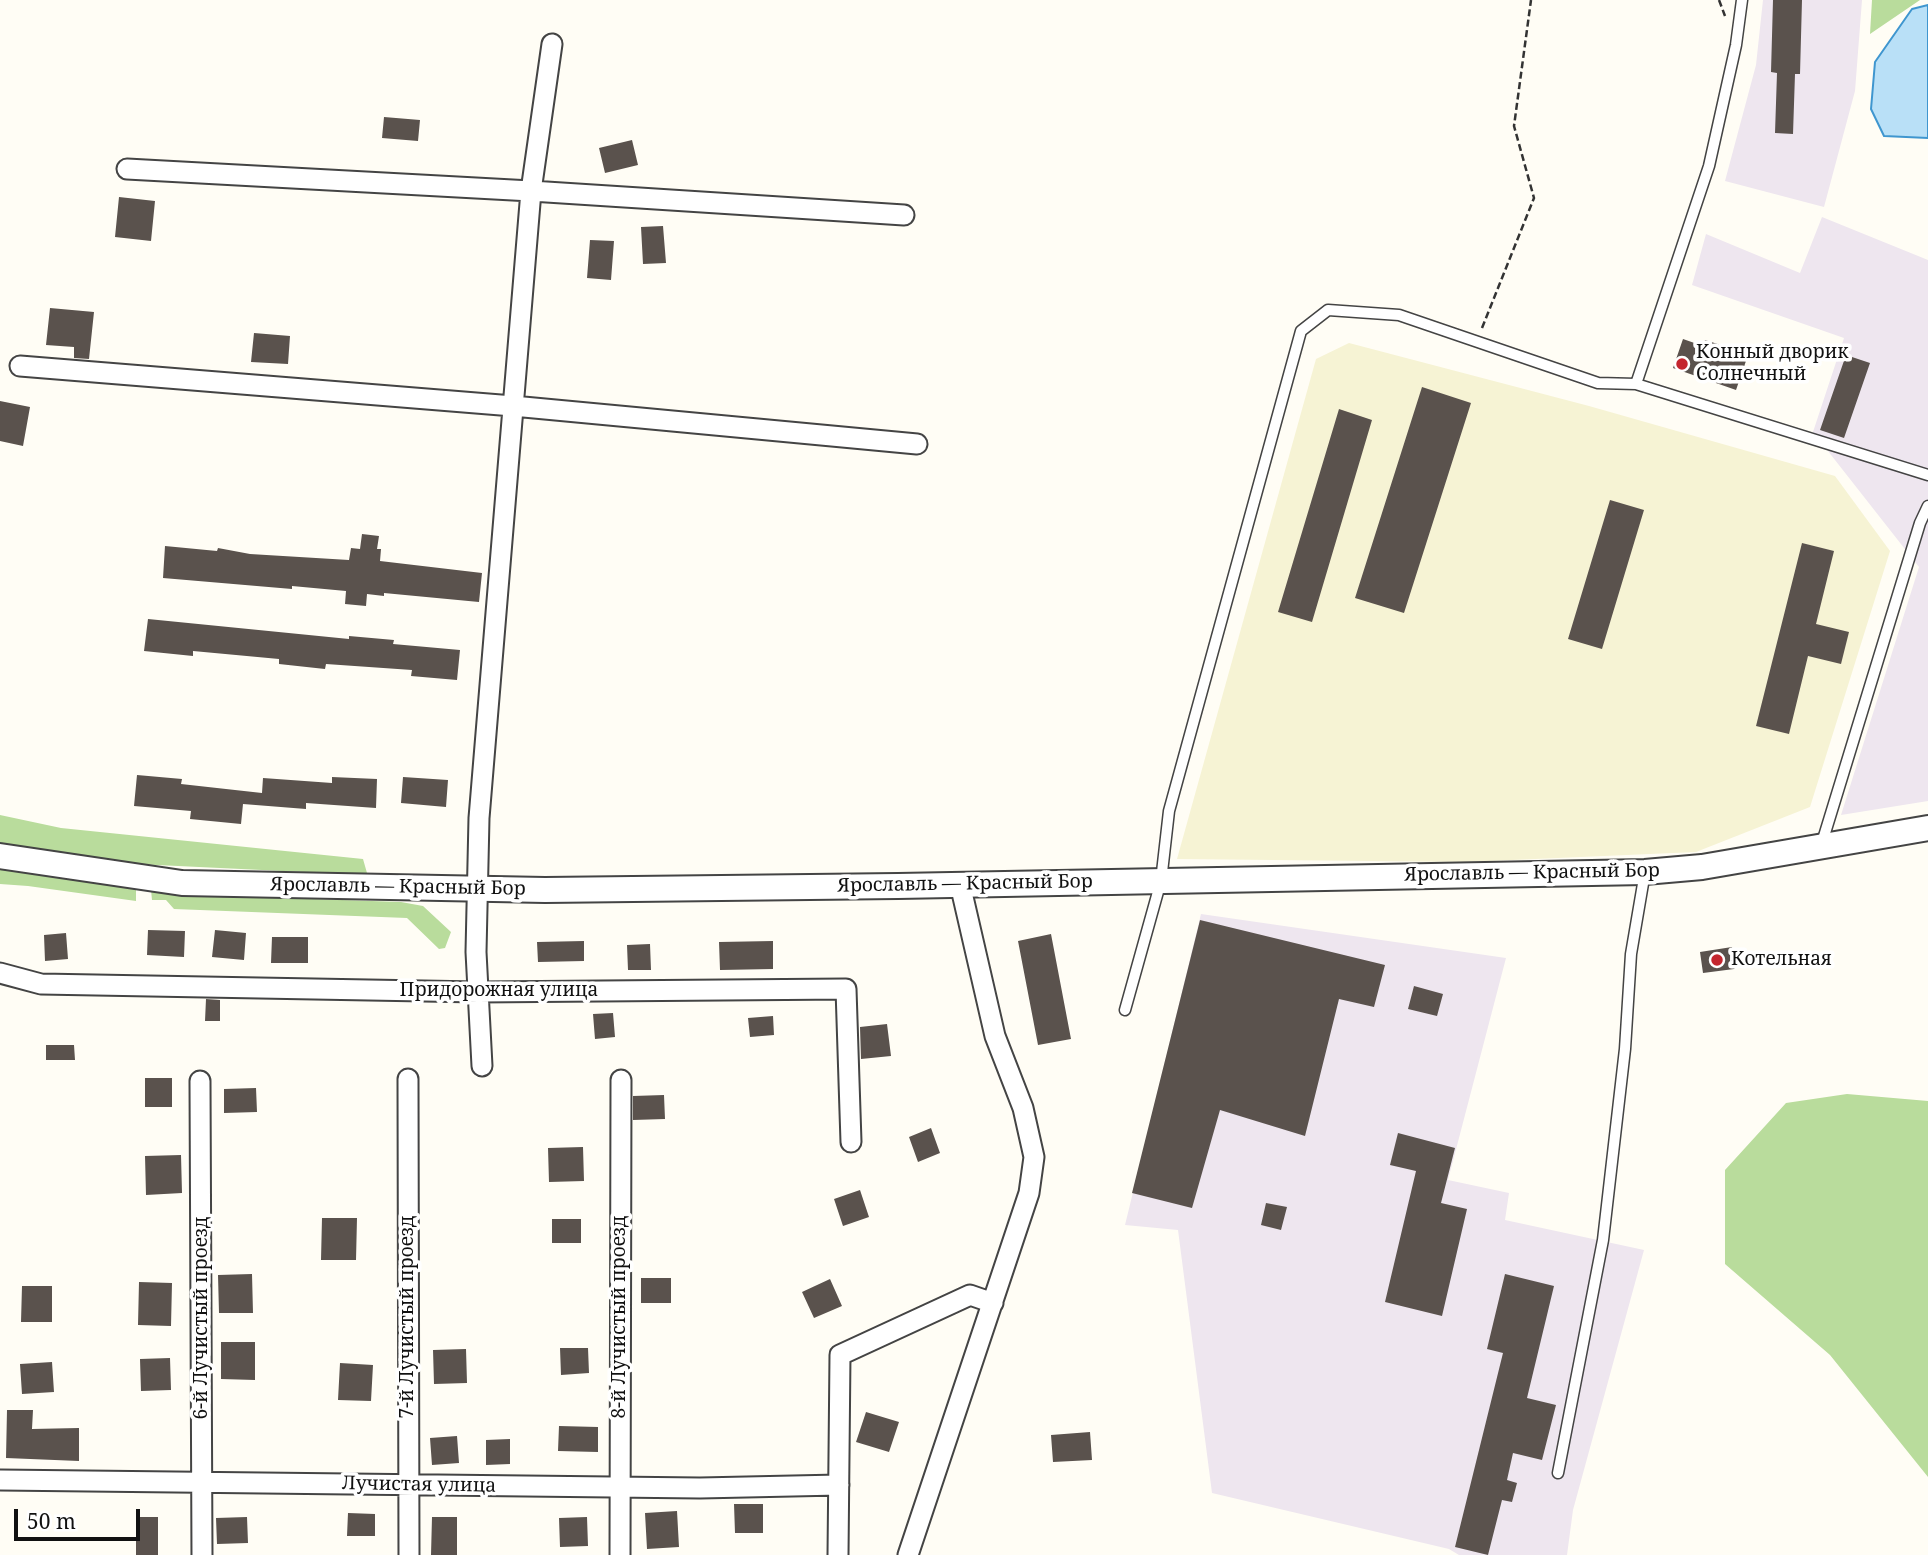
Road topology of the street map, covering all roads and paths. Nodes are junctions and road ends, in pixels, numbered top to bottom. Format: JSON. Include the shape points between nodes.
{"nodes":[{"id":1,"x":1531,"y":0,"type":"edge"},
{"id":2,"x":1742,"y":0,"type":"edge"},
{"id":3,"x":552,"y":44,"type":"dead end"},
{"id":4,"x":127,"y":169,"type":"dead end"},
{"id":5,"x":531,"y":191,"type":"junction"},
{"id":6,"x":904,"y":215,"type":"dead end"},
{"id":7,"x":1476,"y":341,"type":"junction"},
{"id":8,"x":20,"y":366,"type":"dead end"},
{"id":9,"x":1636,"y":384,"type":"junction"},
{"id":10,"x":513,"y":406,"type":"junction"},
{"id":11,"x":917,"y":444,"type":"dead end"},
{"id":12,"x":1928,"y":475,"type":"edge"},
{"id":13,"x":1928,"y":506,"type":"edge"},
{"id":14,"x":1928,"y":828,"type":"edge"},
{"id":15,"x":1821,"y":846,"type":"junction"},
{"id":16,"x":0,"y":856,"type":"edge"},
{"id":17,"x":1645,"y":872,"type":"junction"},
{"id":18,"x":1161,"y":881,"type":"junction"},
{"id":19,"x":960,"y":884,"type":"junction"},
{"id":20,"x":478,"y":889,"type":"junction"},
{"id":21,"x":0,"y":973,"type":"edge"},
{"id":22,"x":478,"y":992,"type":"junction"},
{"id":23,"x":1125,"y":1010,"type":"dead end"},
{"id":24,"x":482,"y":1066,"type":"dead end"},
{"id":25,"x":408,"y":1079,"type":"dead end"},
{"id":26,"x":621,"y":1080,"type":"dead end"},
{"id":27,"x":200,"y":1081,"type":"dead end"},
{"id":28,"x":851,"y":1142,"type":"dead end"},
{"id":29,"x":993,"y":1303,"type":"junction"},
{"id":30,"x":1559,"y":1473,"type":"dead end"},
{"id":31,"x":0,"y":1480,"type":"edge"},
{"id":32,"x":202,"y":1482,"type":"junction"},
{"id":33,"x":409,"y":1485,"type":"junction"},
{"id":34,"x":839,"y":1485,"type":"junction"},
{"id":35,"x":619,"y":1487,"type":"junction"},
{"id":36,"x":202,"y":1555,"type":"edge"},
{"id":37,"x":409,"y":1555,"type":"edge"},
{"id":38,"x":620,"y":1555,"type":"edge"},
{"id":39,"x":838,"y":1555,"type":"edge"},
{"id":40,"x":908,"y":1555,"type":"edge"}],
"edges":[{"from":1,"to":7,"type":"path","via":[[1514,126],[1534,198]]},
{"from":2,"to":9,"type":"lane","via":[[1709,166]]},
{"from":3,"to":5,"type":"street"},
{"from":4,"to":5,"type":"street"},
{"from":5,"to":6,"type":"street"},
{"from":5,"to":10,"type":"street"},
{"from":7,"to":9,"type":"lane","via":[[1598,383]]},
{"from":7,"to":18,"type":"lane","via":[[1399,315],[1328,310],[1301,331],[1169,811]]},
{"from":8,"to":10,"type":"street"},
{"from":9,"to":12,"type":"lane"},
{"from":10,"to":11,"type":"street"},
{"from":10,"to":20,"type":"street","via":[[480,805]]},
{"from":13,"to":15,"type":"lane"},
{"from":14,"to":15,"type":"street","name":"Ярославль — Красный Бор"},
{"from":15,"to":17,"type":"street","name":"Ярославль — Красный Бор"},
{"from":16,"to":20,"type":"street","name":"Ярославль — Красный Бор","via":[[182,883]]},
{"from":17,"to":18,"type":"street","name":"Ярославль — Красный Бор"},
{"from":17,"to":30,"type":"lane","via":[[1631,954],[1603,1240]]},
{"from":18,"to":19,"type":"street","name":"Ярославль — Красный Бор"},
{"from":18,"to":23,"type":"lane"},
{"from":19,"to":20,"type":"street","name":"Ярославль — Красный Бор"},
{"from":19,"to":29,"type":"street","via":[[995,1036],[1023,1108],[1034,1157],[1029,1193]]},
{"from":20,"to":22,"type":"street"},
{"from":21,"to":22,"type":"street","name":"Придорожная улица","via":[[41,984]]},
{"from":22,"to":24,"type":"street"},
{"from":22,"to":28,"type":"street","name":"Придорожная улица","via":[[846,989]]},
{"from":25,"to":33,"type":"street","name":"7-й Лучистый проезд"},
{"from":26,"to":35,"type":"street","name":"8-й Лучистый проезд"},
{"from":27,"to":32,"type":"street","name":"6-й Лучистый проезд"},
{"from":29,"to":34,"type":"street","via":[[970,1296],[840,1355]]},
{"from":29,"to":40,"type":"street"},
{"from":31,"to":32,"type":"street","name":"Лучистая улица"},
{"from":32,"to":33,"type":"street","name":"Лучистая улица"},
{"from":32,"to":36,"type":"street","name":"6-й Лучистый проезд"},
{"from":33,"to":35,"type":"street","name":"Лучистая улица"},
{"from":33,"to":37,"type":"street","name":"7-й Лучистый проезд"},
{"from":34,"to":35,"type":"street","name":"Лучистая улица"},
{"from":34,"to":39,"type":"street"},
{"from":35,"to":38,"type":"street","name":"8-й Лучистый проезд"}]}
